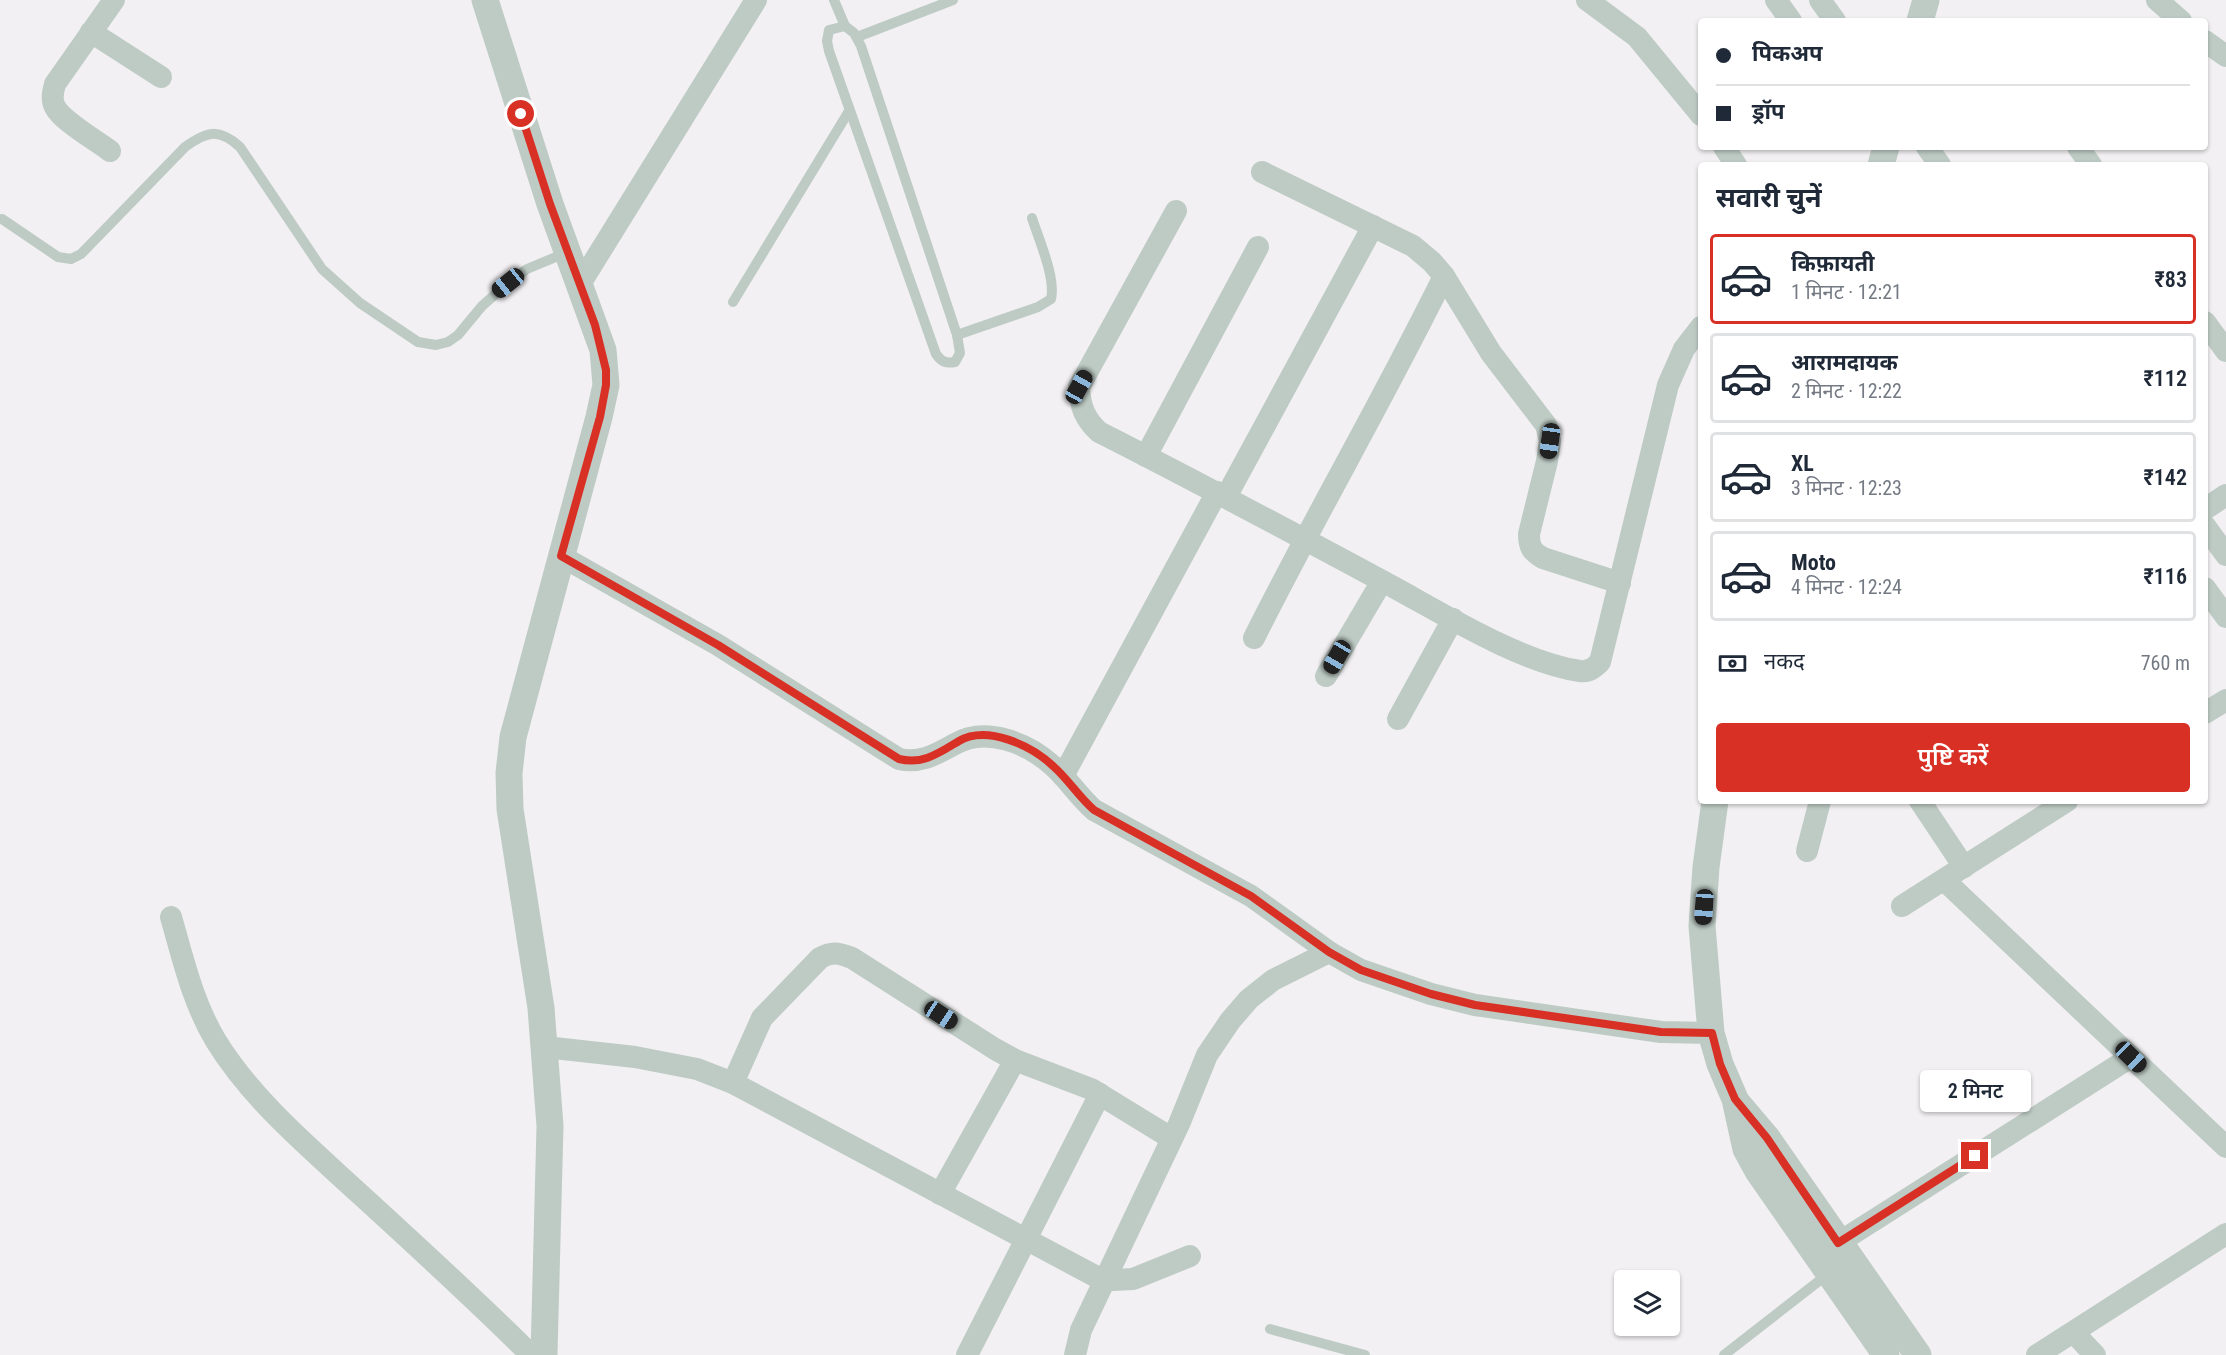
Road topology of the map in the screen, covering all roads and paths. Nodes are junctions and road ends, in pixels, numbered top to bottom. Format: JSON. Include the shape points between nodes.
{"nodes":[{"id":1,"x":114,"y":0,"type":"edge"},
{"id":2,"x":485,"y":0,"type":"edge"},
{"id":3,"x":756,"y":0,"type":"edge"},
{"id":4,"x":834,"y":0,"type":"edge"},
{"id":5,"x":953,"y":0,"type":"edge"},
{"id":6,"x":1587,"y":0,"type":"edge"},
{"id":7,"x":1776,"y":0,"type":"edge"},
{"id":8,"x":1820,"y":0,"type":"edge"},
{"id":9,"x":1926,"y":0,"type":"edge"},
{"id":10,"x":2162,"y":2,"type":"edge"},
{"id":11,"x":1789,"y":18,"type":"edge"},
{"id":12,"x":1833,"y":18,"type":"edge"},
{"id":13,"x":1921,"y":18,"type":"edge"},
{"id":14,"x":2178,"y":18,"type":"edge"},
{"id":15,"x":845,"y":26,"type":"junction"},
{"id":16,"x":91,"y":32,"type":"junction"},
{"id":17,"x":857,"y":37,"type":"junction"},
{"id":18,"x":2208,"y":43,"type":"edge"},
{"id":19,"x":2226,"y":56,"type":"edge"},
{"id":20,"x":161,"y":77,"type":"dead end"},
{"id":21,"x":849,"y":111,"type":"junction"},
{"id":22,"x":1698,"y":111,"type":"edge"},
{"id":23,"x":110,"y":151,"type":"dead end"},
{"id":24,"x":1262,"y":172,"type":"dead end"},
{"id":25,"x":1176,"y":211,"type":"dead end"},
{"id":26,"x":2,"y":219,"type":"dead end"},
{"id":27,"x":1032,"y":219,"type":"dead end"},
{"id":28,"x":1372,"y":226,"type":"junction"},
{"id":29,"x":1258,"y":247,"type":"dead end"},
{"id":30,"x":568,"y":252,"type":"junction"},
{"id":31,"x":1444,"y":276,"type":"junction"},
{"id":32,"x":580,"y":284,"type":"junction"},
{"id":33,"x":733,"y":302,"type":"dead end"},
{"id":34,"x":2208,"y":326,"type":"edge"},
{"id":35,"x":1698,"y":331,"type":"edge"},
{"id":36,"x":957,"y":335,"type":"junction"},
{"id":37,"x":2226,"y":351,"type":"edge"},
{"id":38,"x":1146,"y":456,"type":"junction"},
{"id":39,"x":1221,"y":495,"type":"junction"},
{"id":40,"x":2226,"y":495,"type":"edge"},
{"id":41,"x":2208,"y":506,"type":"edge"},
{"id":42,"x":2208,"y":530,"type":"edge"},
{"id":43,"x":1303,"y":538,"type":"junction"},
{"id":44,"x":2226,"y":555,"type":"edge"},
{"id":45,"x":561,"y":556,"type":"junction"},
{"id":46,"x":1382,"y":581,"type":"junction"},
{"id":47,"x":1620,"y":583,"type":"junction"},
{"id":48,"x":2208,"y":592,"type":"edge"},
{"id":49,"x":2226,"y":617,"type":"edge"},
{"id":50,"x":1453,"y":619,"type":"junction"},
{"id":51,"x":1254,"y":638,"type":"dead end"},
{"id":52,"x":1326,"y":676,"type":"dead end"},
{"id":53,"x":2226,"y":700,"type":"edge"},
{"id":54,"x":2208,"y":711,"type":"edge"},
{"id":55,"x":1398,"y":718,"type":"dead end"},
{"id":56,"x":1063,"y":776,"type":"junction"},
{"id":57,"x":1715,"y":804,"type":"edge"},
{"id":58,"x":1819,"y":804,"type":"edge"},
{"id":59,"x":1922,"y":804,"type":"edge"},
{"id":60,"x":2056,"y":804,"type":"edge"},
{"id":61,"x":2037,"y":809,"type":"edge"},
{"id":62,"x":1807,"y":851,"type":"dead end"},
{"id":63,"x":1964,"y":867,"type":"junction"},
{"id":64,"x":1944,"y":880,"type":"junction"},
{"id":65,"x":1902,"y":906,"type":"dead end"},
{"id":66,"x":171,"y":917,"type":"dead end"},
{"id":67,"x":1329,"y":952,"type":"junction"},
{"id":68,"x":1712,"y":1033,"type":"junction"},
{"id":69,"x":545,"y":1047,"type":"junction"},
{"id":70,"x":2131,"y":1057,"type":"junction"},
{"id":71,"x":1015,"y":1060,"type":"junction"},
{"id":72,"x":733,"y":1083,"type":"junction"},
{"id":73,"x":1100,"y":1094,"type":"junction"},
{"id":74,"x":1735,"y":1099,"type":"junction"},
{"id":75,"x":1171,"y":1138,"type":"junction"},
{"id":76,"x":2226,"y":1147,"type":"edge"},
{"id":77,"x":940,"y":1194,"type":"junction"},
{"id":78,"x":2226,"y":1234,"type":"edge"},
{"id":79,"x":1025,"y":1239,"type":"junction"},
{"id":80,"x":1838,"y":1243,"type":"junction"},
{"id":81,"x":1190,"y":1256,"type":"dead end"},
{"id":82,"x":1828,"y":1274,"type":"junction"},
{"id":83,"x":1104,"y":1279,"type":"junction"},
{"id":84,"x":1270,"y":1329,"type":"dead end"},
{"id":85,"x":2073,"y":1333,"type":"junction"},
{"id":86,"x":531,"y":1355,"type":"edge"},
{"id":87,"x":544,"y":1355,"type":"edge"},
{"id":88,"x":967,"y":1355,"type":"edge"},
{"id":89,"x":1075,"y":1355,"type":"edge"},
{"id":90,"x":1365,"y":1355,"type":"edge"},
{"id":91,"x":1724,"y":1355,"type":"edge"},
{"id":92,"x":1886,"y":1355,"type":"edge"},
{"id":93,"x":1918,"y":1355,"type":"edge"},
{"id":94,"x":2037,"y":1355,"type":"edge"},
{"id":95,"x":2095,"y":1355,"type":"edge"}],
"edges":[{"from":1,"to":16,"type":"street"},
{"from":2,"to":30,"type":"street"},
{"from":3,"to":32,"type":"street"},
{"from":4,"to":15,"type":"lane"},
{"from":5,"to":17,"type":"lane"},
{"from":6,"to":22,"type":"street","via":[[1636,37]]},
{"from":7,"to":11,"type":"street"},
{"from":8,"to":12,"type":"street"},
{"from":9,"to":13,"type":"street"},
{"from":10,"to":14,"type":"street"},
{"from":15,"to":17,"type":"lane"},
{"from":15,"to":21,"type":"lane","via":[[829,30],[827,41]]},
{"from":16,"to":20,"type":"street"},
{"from":16,"to":23,"type":"street","via":[[55,84],[52,96],[55,108],[64,117]]},
{"from":17,"to":36,"type":"lane"},
{"from":18,"to":19,"type":"street"},
{"from":21,"to":33,"type":"lane"},
{"from":21,"to":36,"type":"lane","via":[[941,361],[955,362],[960,353]]},
{"from":24,"to":28,"type":"street"},
{"from":25,"to":38,"type":"street","via":[[1079,387],[1088,421],[1099,432]]},
{"from":26,"to":30,"type":"lane","via":[[58,257],[71,259],[81,254],[185,147],[200,136],[221,134],[240,147],[322,269],[360,303],[418,342],[436,345],[458,335],[482,306],[526,269]]},
{"from":27,"to":36,"type":"lane","via":[[1051,279],[1051,299]]},
{"from":28,"to":31,"type":"street","via":[[1413,246]]},
{"from":28,"to":39,"type":"street"},
{"from":29,"to":38,"type":"street"},
{"from":30,"to":32,"type":"street"},
{"from":31,"to":43,"type":"street"},
{"from":31,"to":47,"type":"street","via":[[1491,353],[1546,425],[1550,441],[1529,534],[1533,552]]},
{"from":32,"to":45,"type":"street","via":[[603,350],[606,385]]},
{"from":34,"to":37,"type":"street"},
{"from":35,"to":47,"type":"street","via":[[1684,349],[1668,385]]},
{"from":38,"to":39,"type":"street"},
{"from":39,"to":43,"type":"street"},
{"from":39,"to":56,"type":"street"},
{"from":40,"to":41,"type":"street"},
{"from":42,"to":44,"type":"street"},
{"from":43,"to":46,"type":"street"},
{"from":43,"to":51,"type":"street"},
{"from":45,"to":56,"type":"street","via":[[718,645],[899,759],[930,758],[965,738],[981,735],[1015,743],[1051,764]]},
{"from":45,"to":69,"type":"street","via":[[513,737],[509,773],[510,809]]},
{"from":46,"to":50,"type":"street"},
{"from":46,"to":52,"type":"street"},
{"from":47,"to":50,"type":"street","via":[[1600,663],[1587,671],[1508,647]]},
{"from":48,"to":49,"type":"street"},
{"from":50,"to":55,"type":"street"},
{"from":53,"to":54,"type":"street"},
{"from":56,"to":67,"type":"street","via":[[1094,810],[1251,896]]},
{"from":57,"to":68,"type":"street","via":[[1702,926]]},
{"from":58,"to":62,"type":"street"},
{"from":59,"to":63,"type":"street"},
{"from":60,"to":61,"type":"street"},
{"from":61,"to":63,"type":"street"},
{"from":63,"to":64,"type":"street"},
{"from":64,"to":65,"type":"street"},
{"from":64,"to":70,"type":"street"},
{"from":66,"to":86,"type":"street","via":[[198,1002],[216,1040],[254,1093]]},
{"from":67,"to":68,"type":"street","via":[[1361,970],[1475,1005],[1661,1032]]},
{"from":67,"to":75,"type":"street","via":[[1273,980],[1230,1021],[1206,1054]]},
{"from":68,"to":74,"type":"street"},
{"from":69,"to":72,"type":"street","via":[[697,1069]]},
{"from":69,"to":87,"type":"street","via":[[550,1126]]},
{"from":70,"to":76,"type":"street"},
{"from":70,"to":80,"type":"street"},
{"from":71,"to":72,"type":"street","via":[[852,957],[828,953],[762,1018]]},
{"from":71,"to":73,"type":"street"},
{"from":71,"to":77,"type":"street"},
{"from":72,"to":77,"type":"street"},
{"from":73,"to":75,"type":"street"},
{"from":73,"to":79,"type":"street"},
{"from":74,"to":80,"type":"street","via":[[1767,1138]]},
{"from":74,"to":82,"type":"street","via":[[1746,1149]]},
{"from":75,"to":83,"type":"street"},
{"from":77,"to":79,"type":"street"},
{"from":78,"to":85,"type":"street"},
{"from":79,"to":83,"type":"street"},
{"from":79,"to":88,"type":"street"},
{"from":80,"to":93,"type":"street"},
{"from":81,"to":83,"type":"street","via":[[1133,1279]]},
{"from":82,"to":91,"type":"lane"},
{"from":82,"to":92,"type":"street"},
{"from":83,"to":89,"type":"street","via":[[1081,1330]]},
{"from":84,"to":90,"type":"lane"},
{"from":85,"to":94,"type":"street"},
{"from":85,"to":95,"type":"street"}]}
